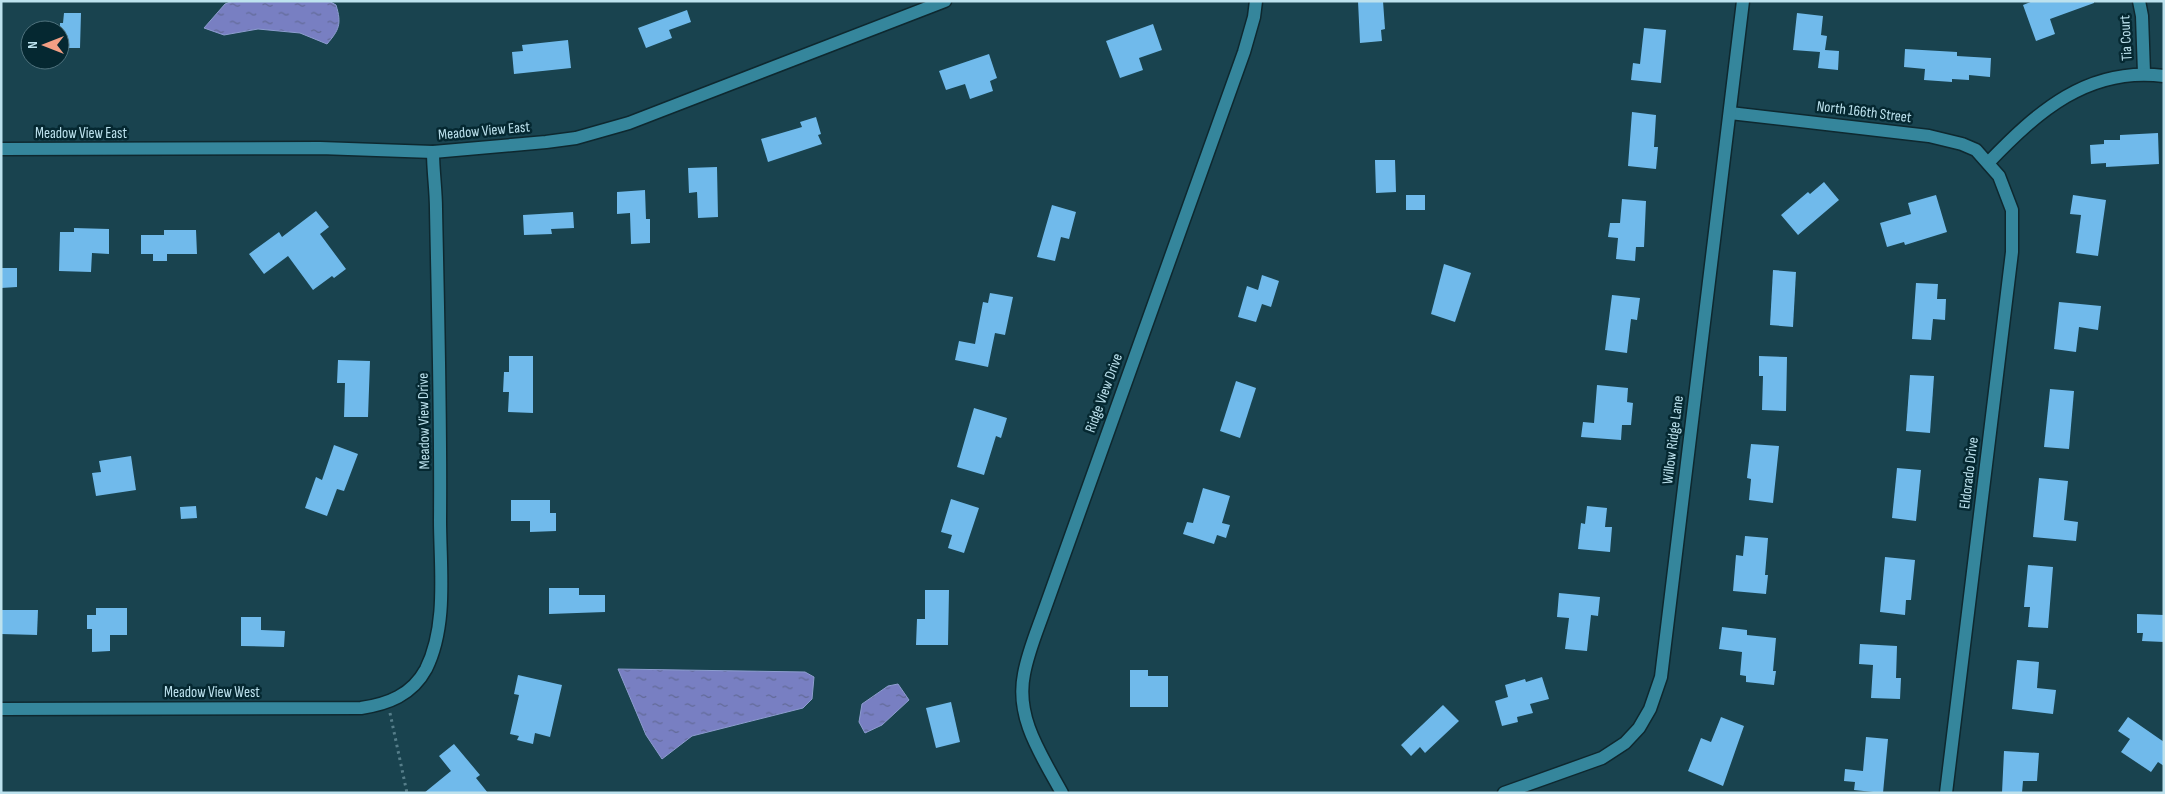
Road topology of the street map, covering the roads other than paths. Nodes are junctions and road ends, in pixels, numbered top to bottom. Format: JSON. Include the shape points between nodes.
{"nodes":[{"id":1,"x":945,"y":1,"type":"edge"},
{"id":2,"x":1256,"y":1,"type":"edge"},
{"id":3,"x":1743,"y":1,"type":"edge"},
{"id":4,"x":2139,"y":1,"type":"edge"},
{"id":5,"x":2144,"y":73,"type":"junction"},
{"id":6,"x":2164,"y":76,"type":"edge"},
{"id":7,"x":1730,"y":113,"type":"junction"},
{"id":8,"x":1,"y":150,"type":"edge"},
{"id":9,"x":433,"y":152,"type":"junction"},
{"id":10,"x":1988,"y":163,"type":"junction"},
{"id":11,"x":415,"y":684,"type":"joint"},
{"id":12,"x":1,"y":709,"type":"edge"},
{"id":13,"x":1062,"y":793,"type":"edge"},
{"id":14,"x":1504,"y":793,"type":"edge"},
{"id":15,"x":1946,"y":793,"type":"edge"}],
"edges":[{"from":1,"to":9,"type":"street","name":"Meadow View East","via":[[607,130],[546,142]]},
{"from":2,"to":13,"type":"street","name":"Ridge View Drive","via":[[1244,52],[1050,592],[1024,673],[1024,712],[1031,734]]},
{"from":3,"to":7,"type":"street","name":"Willow Ridge Lane"},
{"from":4,"to":5,"type":"street","name":"Tia Court"},
{"from":5,"to":6,"type":"street"},
{"from":5,"to":10,"type":"street","via":[[2096,82],[2061,98],[2019,130]]},
{"from":7,"to":10,"type":"street","name":"North 166th Street","via":[[1929,136],[1976,150]]},
{"from":7,"to":14,"type":"street","name":"Willow Ridge Lane","via":[[1661,677],[1639,728],[1625,743],[1602,758]]},
{"from":8,"to":9,"type":"street","name":"Meadow View East","via":[[320,148]]},
{"from":9,"to":11,"type":"street","name":"Meadow View Drive","via":[[440,603],[435,646],[426,669]]},
{"from":10,"to":15,"type":"street","name":"Eldorado Drive","via":[[1999,176],[2012,210],[2012,252]]},
{"from":11,"to":12,"type":"street","name":"Meadow View West","via":[[405,694],[388,702],[361,708]]}]}
